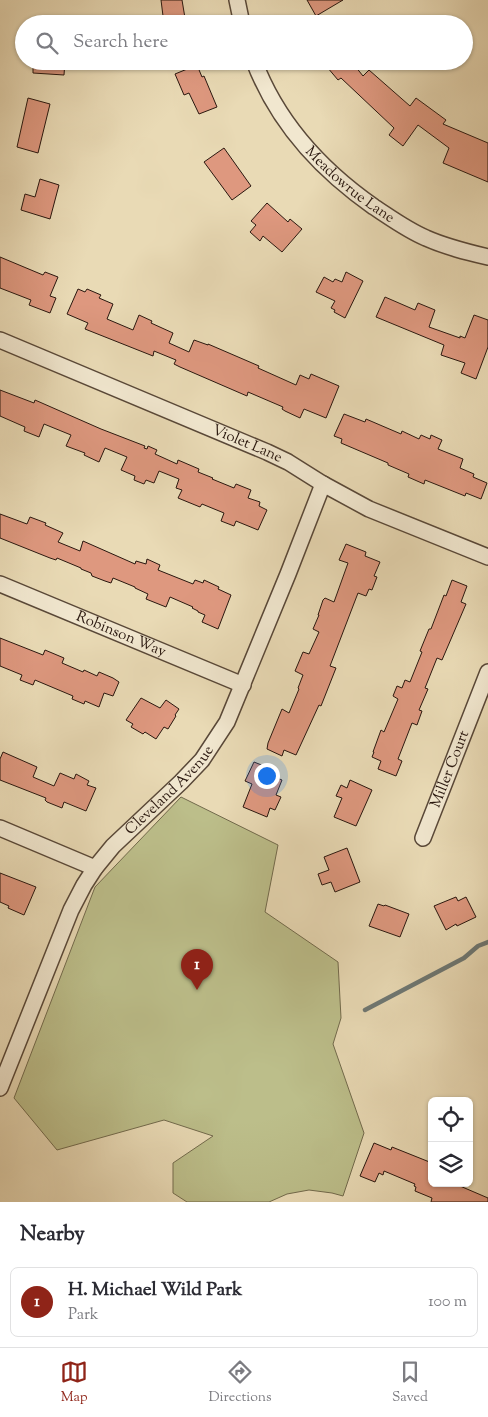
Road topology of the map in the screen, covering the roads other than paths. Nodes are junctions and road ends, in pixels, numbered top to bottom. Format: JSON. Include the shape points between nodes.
{"nodes":[{"id":1,"x":237,"y":0,"type":"edge"},
{"id":2,"x":240,"y":15,"type":"edge"},
{"id":3,"x":258,"y":70,"type":"edge"},
{"id":4,"x":488,"y":257,"type":"edge"},
{"id":5,"x":0,"y":340,"type":"edge"},
{"id":6,"x":323,"y":484,"type":"junction"},
{"id":7,"x":488,"y":556,"type":"edge"},
{"id":8,"x":0,"y":584,"type":"edge"},
{"id":9,"x":488,"y":672,"type":"edge"},
{"id":10,"x":243,"y":685,"type":"junction"},
{"id":11,"x":0,"y":828,"type":"edge"},
{"id":12,"x":423,"y":838,"type":"dead end"},
{"id":13,"x":95,"y":868,"type":"junction"},
{"id":14,"x":3,"y":1071,"type":"edge"},
{"id":15,"x":0,"y":1088,"type":"edge"}],
"edges":[{"from":1,"to":2,"type":"street"},
{"from":3,"to":4,"type":"street","name":"Meadowrue Lane","via":[[289,127],[337,178],[412,232]]},
{"from":5,"to":6,"type":"street","name":"Violet Lane","via":[[267,452]]},
{"from":6,"to":7,"type":"street","name":"Violet Lane","via":[[369,509]]},
{"from":6,"to":10,"type":"street","name":"Cleveland Avenue"},
{"from":8,"to":10,"type":"street","name":"Robinson Way"},
{"from":9,"to":12,"type":"street","name":"Miller Court"},
{"from":10,"to":13,"type":"street","name":"Cleveland Avenue","via":[[227,722],[202,760],[113,846]]},
{"from":11,"to":13,"type":"street"},
{"from":13,"to":14,"type":"street","name":"Cleveland Avenue","via":[[71,910]]},
{"from":14,"to":15,"type":"street","name":"Cleveland Avenue"}]}
